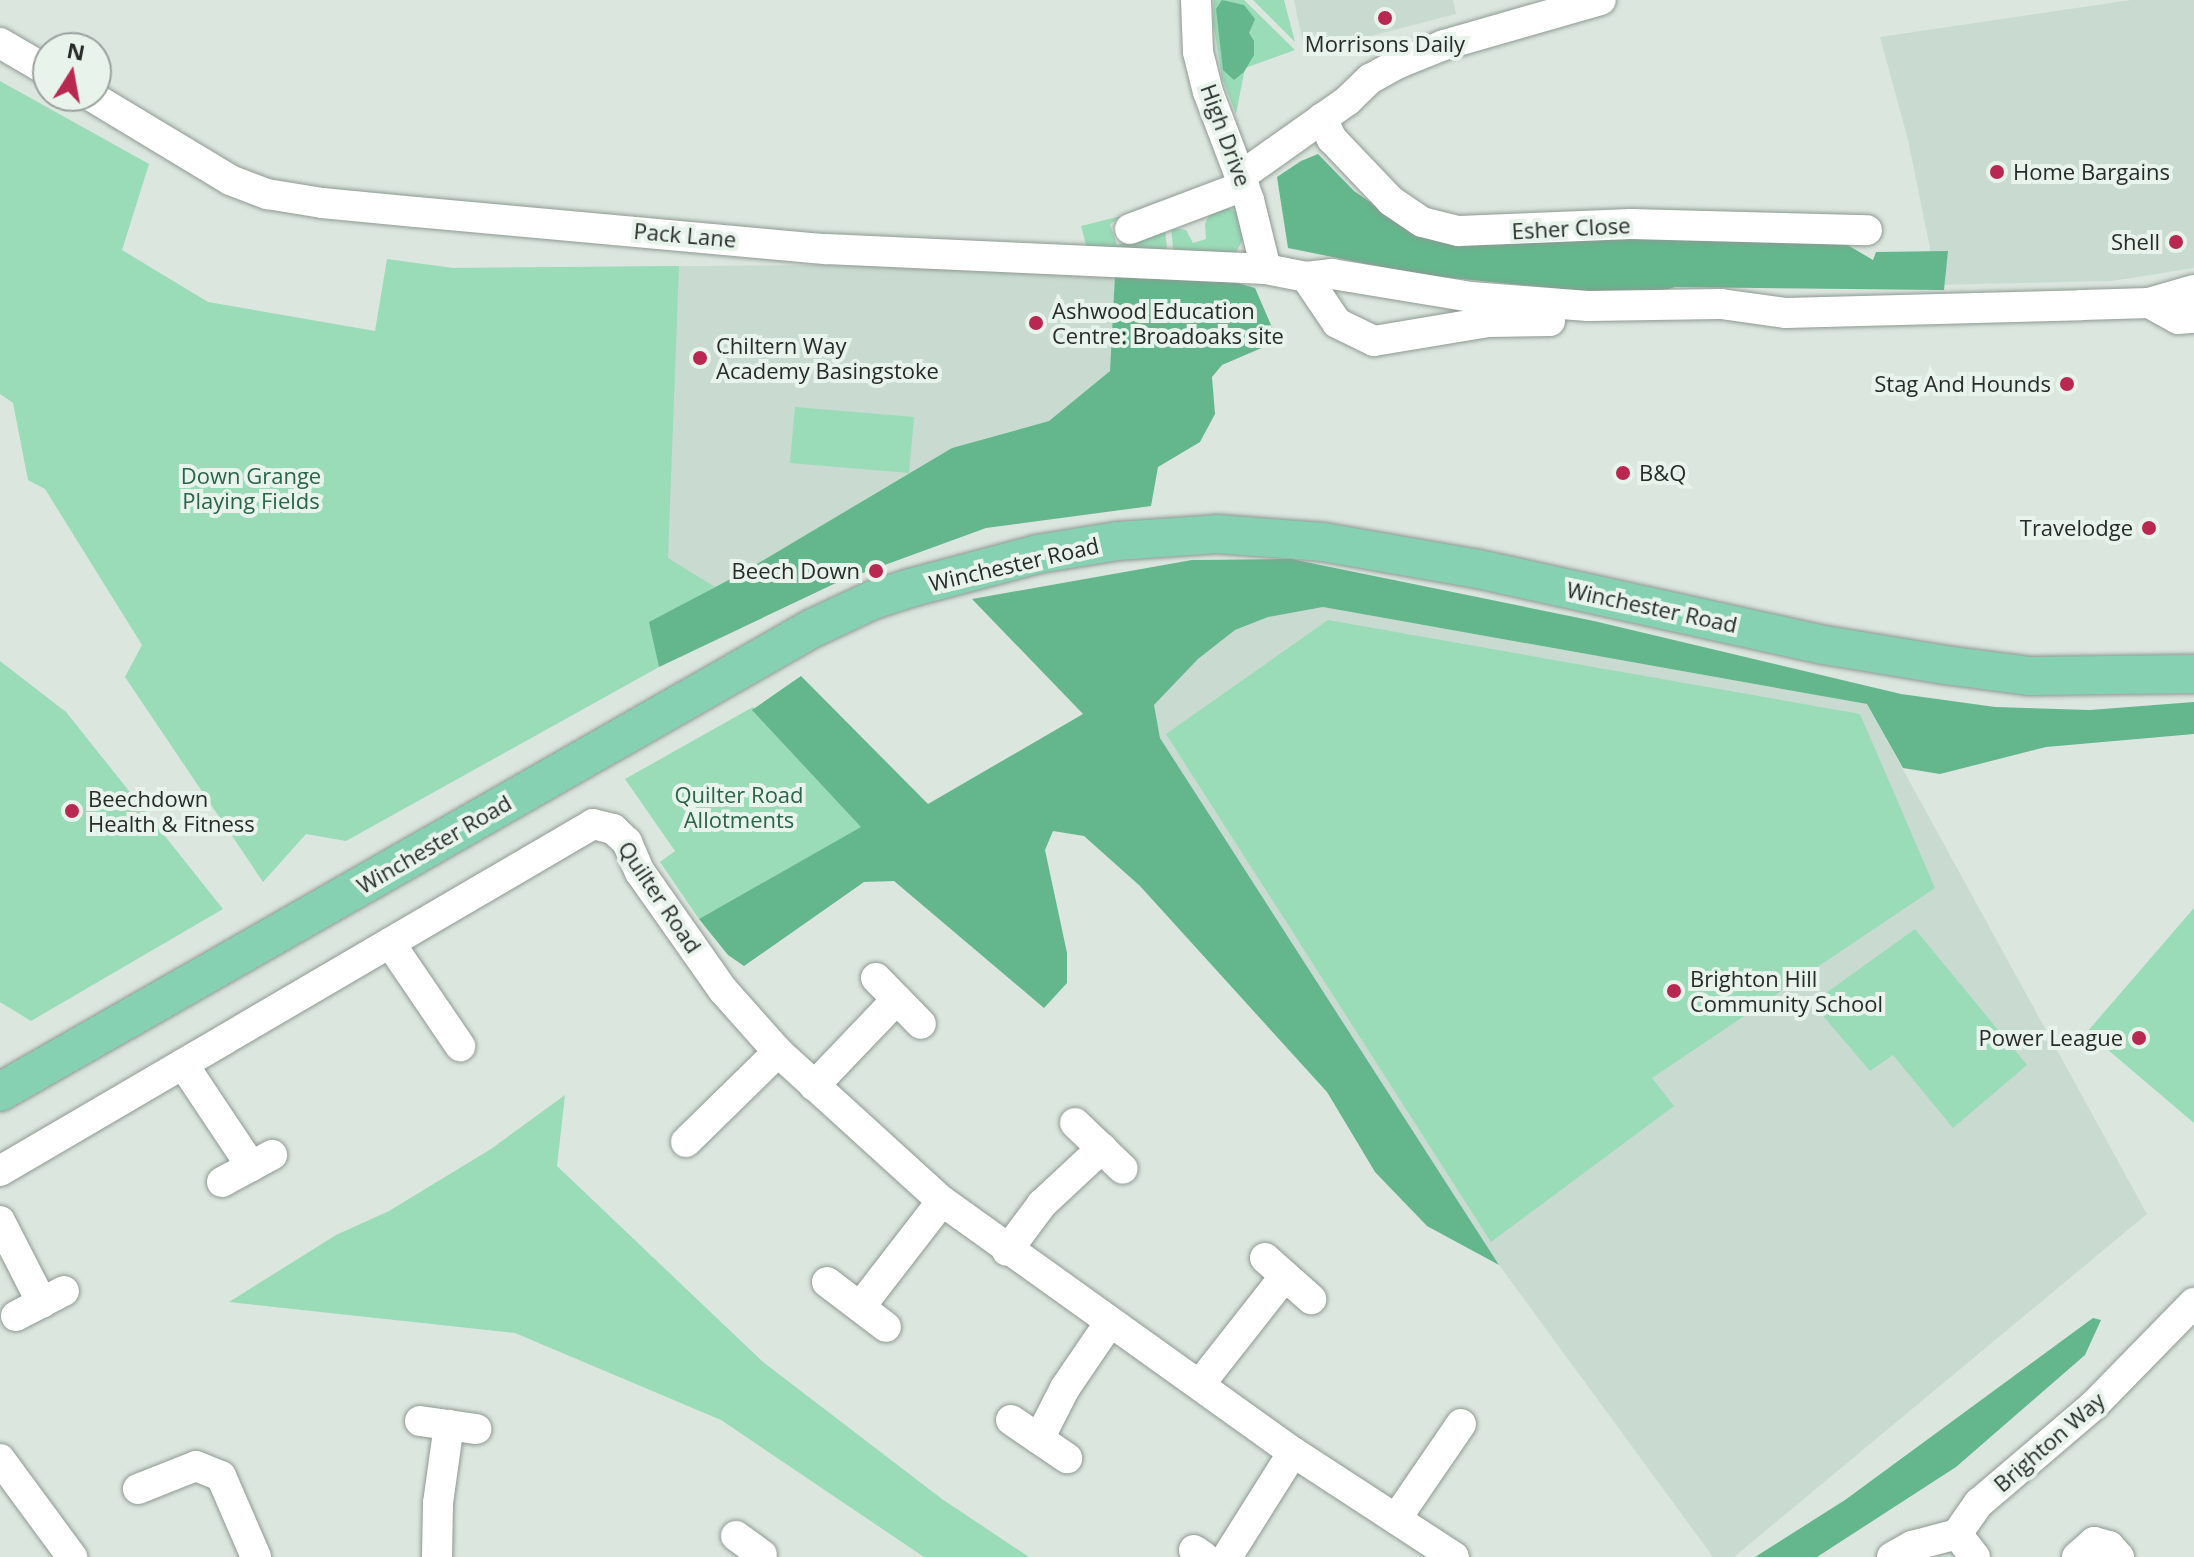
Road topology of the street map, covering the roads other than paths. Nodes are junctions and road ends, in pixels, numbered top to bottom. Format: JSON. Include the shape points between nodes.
{"nodes":[{"id":1,"x":1196,"y":0,"type":"edge"},
{"id":2,"x":1601,"y":0,"type":"edge"},
{"id":3,"x":0,"y":43,"type":"edge"},
{"id":4,"x":32,"y":62,"type":"edge"},
{"id":5,"x":112,"y":109,"type":"edge"},
{"id":6,"x":1322,"y":118,"type":"junction"},
{"id":7,"x":1243,"y":181,"type":"junction"},
{"id":8,"x":1130,"y":229,"type":"dead end"},
{"id":9,"x":1867,"y":232,"type":"dead end"},
{"id":10,"x":1266,"y":269,"type":"junction"},
{"id":11,"x":1306,"y":277,"type":"junction"},
{"id":12,"x":1364,"y":282,"type":"junction"},
{"id":13,"x":2194,"y":290,"type":"edge"},
{"id":14,"x":2149,"y":303,"type":"junction"},
{"id":15,"x":1774,"y":313,"type":"junction"},
{"id":16,"x":2189,"y":313,"type":"edge"},
{"id":17,"x":1337,"y":323,"type":"junction"},
{"id":18,"x":2194,"y":674,"type":"edge"},
{"id":19,"x":390,"y":943,"type":"junction"},
{"id":20,"x":921,"y":1024,"type":"dead end"},
{"id":21,"x":458,"y":1047,"type":"dead end"},
{"id":22,"x":778,"y":1052,"type":"junction"},
{"id":23,"x":183,"y":1064,"type":"junction"},
{"id":24,"x":814,"y":1086,"type":"junction"},
{"id":25,"x":0,"y":1092,"type":"edge"},
{"id":26,"x":1075,"y":1123,"type":"dead end"},
{"id":27,"x":689,"y":1144,"type":"dead end"},
{"id":28,"x":0,"y":1171,"type":"edge"},
{"id":29,"x":222,"y":1182,"type":"dead end"},
{"id":30,"x":942,"y":1201,"type":"junction"},
{"id":31,"x":0,"y":1221,"type":"edge"},
{"id":32,"x":1007,"y":1251,"type":"junction"},
{"id":33,"x":827,"y":1282,"type":"dead end"},
{"id":34,"x":1311,"y":1299,"type":"dead end"},
{"id":35,"x":41,"y":1303,"type":"dead end"},
{"id":36,"x":2194,"y":1303,"type":"edge"},
{"id":37,"x":860,"y":1307,"type":"junction"},
{"id":38,"x":1110,"y":1322,"type":"junction"},
{"id":39,"x":886,"y":1327,"type":"dead end"},
{"id":40,"x":1200,"y":1384,"type":"junction"},
{"id":41,"x":1011,"y":1420,"type":"dead end"},
{"id":42,"x":1461,"y":1423,"type":"dead end"},
{"id":43,"x":448,"y":1425,"type":"dead end"},
{"id":44,"x":1039,"y":1439,"type":"junction"},
{"id":45,"x":1293,"y":1452,"type":"junction"},
{"id":46,"x":1067,"y":1458,"type":"dead end"},
{"id":47,"x":0,"y":1459,"type":"edge"},
{"id":48,"x":138,"y":1489,"type":"dead end"},
{"id":49,"x":1396,"y":1519,"type":"junction"},
{"id":50,"x":736,"y":1536,"type":"dead end"},
{"id":51,"x":1966,"y":1545,"type":"edge"},
{"id":52,"x":763,"y":1556,"type":"edge"},
{"id":53,"x":72,"y":1557,"type":"edge"},
{"id":54,"x":256,"y":1557,"type":"edge"},
{"id":55,"x":437,"y":1557,"type":"edge"},
{"id":56,"x":1227,"y":1557,"type":"edge"},
{"id":57,"x":1454,"y":1557,"type":"edge"},
{"id":58,"x":1892,"y":1557,"type":"edge"},
{"id":59,"x":2077,"y":1557,"type":"edge"},
{"id":60,"x":2119,"y":1557,"type":"edge"}],
"edges":[{"from":1,"to":7,"type":"street","name":"High Drive","via":[[1198,52],[1208,92]]},
{"from":2,"to":6,"type":"street","via":[[1399,63]]},
{"from":3,"to":4,"type":"street"},
{"from":5,"to":10,"type":"street","name":"Pack Lane","via":[[230,180],[267,194],[322,203],[826,249]]},
{"from":6,"to":7,"type":"street"},
{"from":6,"to":9,"type":"street","name":"Esher Close","via":[[1332,139],[1391,201],[1422,222],[1459,231],[1631,224]]},
{"from":7,"to":8,"type":"street"},
{"from":7,"to":10,"type":"street","name":"High Drive"},
{"from":10,"to":11,"type":"street","name":"Pack Lane"},
{"from":11,"to":12,"type":"street","name":"Pack Lane","via":[[1332,274]]},
{"from":11,"to":17,"type":"street"},
{"from":12,"to":15,"type":"street","via":[[1588,306],[1721,304]]},
{"from":12,"to":17,"type":"street"},
{"from":13,"to":14,"type":"street"},
{"from":14,"to":15,"type":"street"},
{"from":14,"to":16,"type":"street"},
{"from":15,"to":17,"type":"street","via":[[1722,321],[1488,322],[1374,341]]},
{"from":18,"to":25,"type":"main road","name":"Winchester Road","via":[[2030,676],[1945,665],[1323,542],[1217,534],[1118,541],[1038,554],[873,600],[811,629]]},
{"from":19,"to":21,"type":"street"},
{"from":19,"to":22,"type":"street","name":"Quilter Road","via":[[593,824],[613,829],[627,842],[640,872],[723,990]]},
{"from":19,"to":23,"type":"street","name":"Quilter Road"},
{"from":20,"to":24,"type":"street","via":[[887,989]]},
{"from":22,"to":24,"type":"street","name":"Quilter Road"},
{"from":22,"to":27,"type":"street"},
{"from":23,"to":28,"type":"street","name":"Quilter Road"},
{"from":23,"to":29,"type":"street","via":[[262,1160]]},
{"from":24,"to":30,"type":"street","name":"Quilter Road"},
{"from":26,"to":32,"type":"street","via":[[1112,1158],[1042,1204]]},
{"from":30,"to":32,"type":"street","name":"Quilter Road"},
{"from":30,"to":37,"type":"street"},
{"from":31,"to":35,"type":"street"},
{"from":32,"to":38,"type":"street","name":"Quilter Road"},
{"from":33,"to":37,"type":"street"},
{"from":34,"to":40,"type":"street","via":[[1275,1267]]},
{"from":36,"to":51,"type":"street","name":"Brighton Way","via":[[2094,1405],[1979,1503]]},
{"from":37,"to":39,"type":"street"},
{"from":38,"to":40,"type":"street","name":"Quilter Road"},
{"from":38,"to":44,"type":"street","via":[[1065,1388]]},
{"from":40,"to":45,"type":"street","name":"Quilter Road"},
{"from":41,"to":44,"type":"street"},
{"from":42,"to":49,"type":"street"},
{"from":43,"to":55,"type":"street"},
{"from":44,"to":46,"type":"street"},
{"from":45,"to":49,"type":"street","name":"Quilter Road"},
{"from":45,"to":56,"type":"street"},
{"from":47,"to":53,"type":"street"},
{"from":48,"to":54,"type":"street","via":[[196,1466],[221,1476]]},
{"from":49,"to":57,"type":"street","name":"Quilter Road"},
{"from":50,"to":52,"type":"street"},
{"from":51,"to":58,"type":"street","name":"Brighton Way","via":[[1912,1546]]},
{"from":59,"to":60,"type":"street","via":[[2100,1542]]}]}
